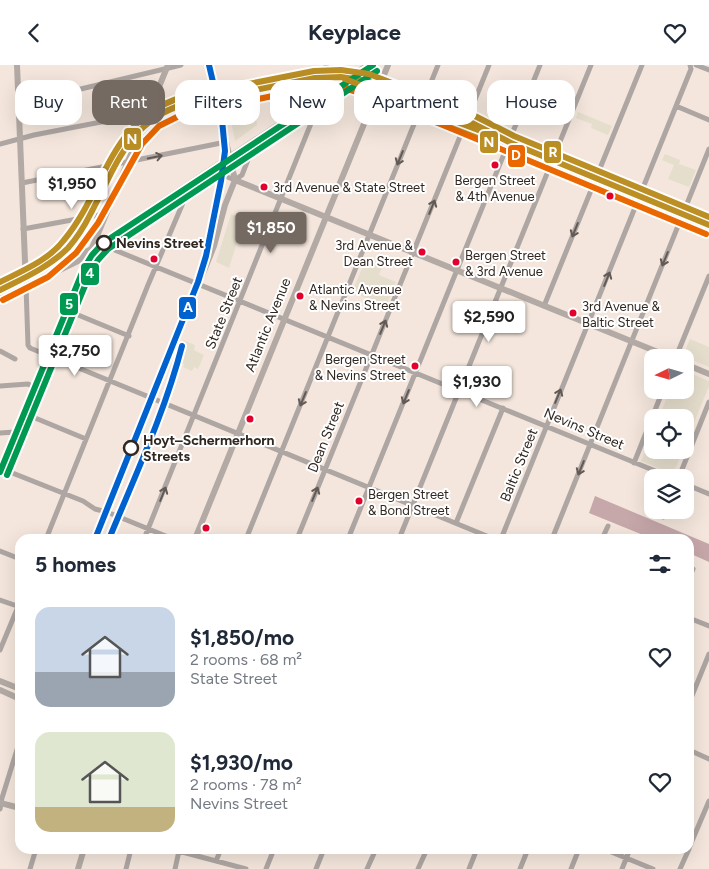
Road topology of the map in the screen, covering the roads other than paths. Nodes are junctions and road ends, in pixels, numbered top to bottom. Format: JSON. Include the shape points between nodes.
{"nodes":[{"id":1,"x":17,"y":65,"type":"edge"},
{"id":2,"x":181,"y":65,"type":"edge"},
{"id":3,"x":208,"y":65,"type":"edge"},
{"id":4,"x":326,"y":65,"type":"edge"},
{"id":5,"x":368,"y":65,"type":"edge"},
{"id":6,"x":388,"y":65,"type":"edge"},
{"id":7,"x":438,"y":65,"type":"edge"},
{"id":8,"x":489,"y":65,"type":"edge"},
{"id":9,"x":540,"y":65,"type":"edge"},
{"id":10,"x":591,"y":65,"type":"edge"},
{"id":11,"x":642,"y":65,"type":"edge"},
{"id":12,"x":690,"y":65,"type":"edge"},
{"id":13,"x":696,"y":65,"type":"edge"},
{"id":14,"x":167,"y":67,"type":"edge"},
{"id":15,"x":709,"y":70,"type":"edge"},
{"id":16,"x":17,"y":80,"type":"edge"},
{"id":17,"x":162,"y":80,"type":"edge"},
{"id":18,"x":211,"y":80,"type":"edge"},
{"id":19,"x":382,"y":80,"type":"edge"},
{"id":20,"x":432,"y":80,"type":"edge"},
{"id":21,"x":344,"y":81,"type":"edge"},
{"id":22,"x":82,"y":88,"type":"edge"},
{"id":23,"x":260,"y":91,"type":"edge"},
{"id":24,"x":676,"y":106,"type":"junction"},
{"id":25,"x":709,"y":120,"type":"edge"},
{"id":26,"x":92,"y":124,"type":"edge"},
{"id":27,"x":19,"y":125,"type":"edge"},
{"id":28,"x":143,"y":125,"type":"edge"},
{"id":29,"x":222,"y":125,"type":"edge"},
{"id":30,"x":277,"y":125,"type":"edge"},
{"id":31,"x":310,"y":125,"type":"edge"},
{"id":32,"x":363,"y":125,"type":"edge"},
{"id":33,"x":414,"y":125,"type":"edge"},
{"id":34,"x":459,"y":125,"type":"edge"},
{"id":35,"x":464,"y":127,"type":"junction"},
{"id":36,"x":20,"y":139,"type":"junction"},
{"id":37,"x":256,"y":139,"type":"junction"},
{"id":38,"x":226,"y":142,"type":"junction"},
{"id":39,"x":0,"y":144,"type":"edge"},
{"id":40,"x":507,"y":146,"type":"junction"},
{"id":41,"x":709,"y":149,"type":"edge"},
{"id":42,"x":230,"y":157,"type":"junction"},
{"id":43,"x":127,"y":163,"type":"junction"},
{"id":44,"x":551,"y":163,"type":"junction"},
{"id":45,"x":210,"y":171,"type":"junction"},
{"id":46,"x":235,"y":180,"type":"junction"},
{"id":47,"x":595,"y":181,"type":"junction"},
{"id":48,"x":22,"y":183,"type":"junction"},
{"id":49,"x":191,"y":184,"type":"junction"},
{"id":50,"x":282,"y":199,"type":"junction"},
{"id":51,"x":639,"y":199,"type":"junction"},
{"id":52,"x":105,"y":216,"type":"junction"},
{"id":53,"x":326,"y":217,"type":"junction"},
{"id":54,"x":682,"y":217,"type":"junction"},
{"id":55,"x":709,"y":225,"type":"edge"},
{"id":56,"x":23,"y":229,"type":"junction"},
{"id":57,"x":709,"y":232,"type":"edge"},
{"id":58,"x":370,"y":235,"type":"junction"},
{"id":59,"x":100,"y":244,"type":"junction"},
{"id":60,"x":90,"y":250,"type":"junction"},
{"id":61,"x":413,"y":253,"type":"junction"},
{"id":62,"x":156,"y":267,"type":"junction"},
{"id":63,"x":456,"y":270,"type":"junction"},
{"id":64,"x":709,"y":276,"type":"edge"},
{"id":65,"x":26,"y":277,"type":"junction"},
{"id":66,"x":199,"y":284,"type":"junction"},
{"id":67,"x":26,"y":286,"type":"junction"},
{"id":68,"x":501,"y":288,"type":"junction"},
{"id":69,"x":0,"y":289,"type":"edge"},
{"id":70,"x":0,"y":299,"type":"edge"},
{"id":71,"x":240,"y":301,"type":"junction"},
{"id":72,"x":544,"y":306,"type":"junction"},
{"id":73,"x":66,"y":310,"type":"junction"},
{"id":74,"x":284,"y":319,"type":"junction"},
{"id":75,"x":588,"y":324,"type":"junction"},
{"id":76,"x":129,"y":336,"type":"junction"},
{"id":77,"x":328,"y":337,"type":"junction"},
{"id":78,"x":632,"y":342,"type":"junction"},
{"id":79,"x":650,"y":349,"type":"edge"},
{"id":80,"x":679,"y":349,"type":"edge"},
{"id":81,"x":0,"y":351,"type":"edge"},
{"id":82,"x":47,"y":355,"type":"junction"},
{"id":83,"x":372,"y":355,"type":"junction"},
{"id":84,"x":15,"y":359,"type":"dead end"},
{"id":85,"x":694,"y":368,"type":"edge"},
{"id":86,"x":416,"y":373,"type":"junction"},
{"id":87,"x":709,"y":374,"type":"edge"},
{"id":88,"x":110,"y":381,"type":"junction"},
{"id":89,"x":0,"y":386,"type":"edge"},
{"id":90,"x":34,"y":387,"type":"junction"},
{"id":91,"x":459,"y":390,"type":"junction"},
{"id":92,"x":153,"y":397,"type":"junction"},
{"id":93,"x":659,"y":399,"type":"edge"},
{"id":94,"x":709,"y":402,"type":"edge"},
{"id":95,"x":503,"y":408,"type":"junction"},
{"id":96,"x":23,"y":413,"type":"junction"},
{"id":97,"x":194,"y":415,"type":"junction"},
{"id":98,"x":546,"y":426,"type":"junction"},
{"id":99,"x":0,"y":433,"type":"edge"},
{"id":100,"x":15,"y":433,"type":"junction"},
{"id":101,"x":238,"y":433,"type":"junction"},
{"id":102,"x":86,"y":439,"type":"junction"},
{"id":103,"x":590,"y":445,"type":"junction"},
{"id":104,"x":282,"y":451,"type":"junction"},
{"id":105,"x":634,"y":463,"type":"junction"},
{"id":106,"x":0,"y":468,"type":"edge"},
{"id":107,"x":326,"y":469,"type":"junction"},
{"id":108,"x":649,"y":469,"type":"edge"},
{"id":109,"x":682,"y":469,"type":"edge"},
{"id":110,"x":369,"y":486,"type":"junction"},
{"id":111,"x":694,"y":488,"type":"edge"},
{"id":112,"x":64,"y":493,"type":"junction"},
{"id":113,"x":709,"y":494,"type":"edge"},
{"id":114,"x":413,"y":505,"type":"junction"},
{"id":115,"x":107,"y":512,"type":"junction"},
{"id":116,"x":456,"y":523,"type":"junction"},
{"id":117,"x":608,"y":526,"type":"dead end"},
{"id":118,"x":148,"y":529,"type":"junction"},
{"id":119,"x":48,"y":534,"type":"edge"},
{"id":120,"x":98,"y":534,"type":"edge"},
{"id":121,"x":146,"y":534,"type":"edge"},
{"id":122,"x":160,"y":534,"type":"edge"},
{"id":123,"x":197,"y":534,"type":"edge"},
{"id":124,"x":248,"y":534,"type":"edge"},
{"id":125,"x":299,"y":534,"type":"edge"},
{"id":126,"x":350,"y":534,"type":"edge"},
{"id":127,"x":402,"y":534,"type":"edge"},
{"id":128,"x":482,"y":534,"type":"edge"},
{"id":129,"x":503,"y":534,"type":"edge"},
{"id":130,"x":554,"y":534,"type":"edge"},
{"id":131,"x":604,"y":534,"type":"edge"},
{"id":132,"x":0,"y":551,"type":"edge"},
{"id":133,"x":15,"y":557,"type":"edge"},
{"id":134,"x":0,"y":600,"type":"edge"},
{"id":135,"x":15,"y":604,"type":"edge"},
{"id":136,"x":15,"y":616,"type":"edge"},
{"id":137,"x":694,"y":619,"type":"edge"},
{"id":138,"x":709,"y":626,"type":"edge"},
{"id":139,"x":0,"y":650,"type":"edge"},
{"id":140,"x":709,"y":654,"type":"edge"},
{"id":141,"x":0,"y":681,"type":"edge"},
{"id":142,"x":15,"y":687,"type":"edge"},
{"id":143,"x":0,"y":690,"type":"edge"},
{"id":144,"x":694,"y":691,"type":"edge"},
{"id":145,"x":15,"y":697,"type":"edge"},
{"id":146,"x":694,"y":752,"type":"edge"},
{"id":147,"x":15,"y":756,"type":"edge"},
{"id":148,"x":709,"y":759,"type":"edge"},
{"id":149,"x":709,"y":801,"type":"edge"},
{"id":150,"x":0,"y":805,"type":"edge"},
{"id":151,"x":15,"y":807,"type":"edge"},
{"id":152,"x":694,"y":837,"type":"edge"},
{"id":153,"x":34,"y":854,"type":"edge"},
{"id":154,"x":82,"y":854,"type":"edge"},
{"id":155,"x":130,"y":854,"type":"edge"},
{"id":156,"x":179,"y":854,"type":"edge"},
{"id":157,"x":191,"y":854,"type":"edge"},
{"id":158,"x":219,"y":854,"type":"edge"},
{"id":159,"x":272,"y":854,"type":"edge"},
{"id":160,"x":322,"y":854,"type":"edge"},
{"id":161,"x":374,"y":854,"type":"edge"},
{"id":162,"x":424,"y":854,"type":"edge"},
{"id":163,"x":475,"y":854,"type":"edge"},
{"id":164,"x":526,"y":854,"type":"edge"},
{"id":165,"x":577,"y":854,"type":"edge"},
{"id":166,"x":616,"y":854,"type":"edge"},
{"id":167,"x":628,"y":854,"type":"edge"},
{"id":168,"x":687,"y":854,"type":"edge"},
{"id":169,"x":626,"y":858,"type":"junction"},
{"id":170,"x":216,"y":861,"type":"junction"},
{"id":171,"x":225,"y":866,"type":"edge"},
{"id":172,"x":30,"y":869,"type":"edge"},
{"id":173,"x":78,"y":869,"type":"edge"},
{"id":174,"x":126,"y":869,"type":"edge"},
{"id":175,"x":175,"y":869,"type":"edge"},
{"id":176,"x":246,"y":869,"type":"edge"},
{"id":177,"x":266,"y":869,"type":"edge"},
{"id":178,"x":316,"y":869,"type":"edge"},
{"id":179,"x":367,"y":869,"type":"edge"},
{"id":180,"x":418,"y":869,"type":"edge"},
{"id":181,"x":469,"y":869,"type":"edge"},
{"id":182,"x":520,"y":869,"type":"edge"},
{"id":183,"x":571,"y":869,"type":"edge"},
{"id":184,"x":622,"y":869,"type":"edge"},
{"id":185,"x":653,"y":869,"type":"edge"},
{"id":186,"x":680,"y":869,"type":"edge"}],
"edges":[{"from":1,"to":16,"type":"main road"},
{"from":2,"to":14,"type":"street"},
{"from":3,"to":18,"type":"main road"},
{"from":4,"to":23,"type":"street","via":[[327,77],[323,79]]},
{"from":5,"to":21,"type":"main road"},
{"from":6,"to":19,"type":"main road","name":"Atlantic Avenue"},
{"from":7,"to":20,"type":"street"},
{"from":8,"to":35,"type":"street","name":"Dean Street"},
{"from":9,"to":40,"type":"street"},
{"from":10,"to":44,"type":"street"},
{"from":11,"to":47,"type":"street"},
{"from":12,"to":24,"type":"street","name":"Baltic Street"},
{"from":13,"to":15,"type":"street"},
{"from":14,"to":17,"type":"main road"},
{"from":14,"to":22,"type":"street"},
{"from":24,"to":25,"type":"street"},
{"from":24,"to":51,"type":"street","name":"Baltic Street"},
{"from":26,"to":36,"type":"street"},
{"from":27,"to":36,"type":"main road"},
{"from":28,"to":43,"type":"main road"},
{"from":29,"to":38,"type":"main road"},
{"from":30,"to":37,"type":"main road"},
{"from":31,"to":50,"type":"street","name":"State Street"},
{"from":32,"to":53,"type":"main road","name":"Atlantic Avenue"},
{"from":33,"to":58,"type":"street","one_way":true},
{"from":34,"to":35,"type":"main road"},
{"from":35,"to":40,"type":"main road"},
{"from":61,"to":35,"type":"street","name":"Dean Street","one_way":true},
{"from":36,"to":39,"type":"street"},
{"from":36,"to":48,"type":"main road"},
{"from":37,"to":42,"type":"main road"},
{"from":37,"to":46,"type":"street","via":[[242,175]]},
{"from":38,"to":42,"type":"main road"},
{"from":43,"to":38,"type":"street","one_way":true},
{"from":40,"to":44,"type":"main road"},
{"from":40,"to":63,"type":"street"},
{"from":41,"to":54,"type":"street"},
{"from":42,"to":45,"type":"main road"},
{"from":42,"to":46,"type":"main road"},
{"from":43,"to":48,"type":"street"},
{"from":43,"to":52,"type":"main road"},
{"from":44,"to":47,"type":"main road"},
{"from":44,"to":68,"type":"street"},
{"from":45,"to":46,"type":"street"},
{"from":45,"to":49,"type":"main road"},
{"from":46,"to":50,"type":"main road"},
{"from":46,"to":66,"type":"main road"},
{"from":47,"to":51,"type":"main road"},
{"from":47,"to":72,"type":"street","one_way":true},
{"from":48,"to":56,"type":"main road"},
{"from":49,"to":59,"type":"main road"},
{"from":49,"to":62,"type":"street"},
{"from":50,"to":53,"type":"main road"},
{"from":50,"to":71,"type":"street","name":"State Street"},
{"from":51,"to":54,"type":"main road"},
{"from":75,"to":51,"type":"street","name":"Baltic Street","one_way":true},
{"from":52,"to":56,"type":"street"},
{"from":52,"to":60,"type":"main road"},
{"from":53,"to":58,"type":"main road"},
{"from":53,"to":74,"type":"main road","name":"Atlantic Avenue"},
{"from":54,"to":55,"type":"main road"},
{"from":54,"to":57,"type":"main road"},
{"from":54,"to":78,"type":"street","one_way":true},
{"from":56,"to":65,"type":"main road"},
{"from":58,"to":61,"type":"main road"},
{"from":58,"to":77,"type":"street"},
{"from":59,"to":60,"type":"main road"},
{"from":59,"to":62,"type":"street","name":"Nevins Street"},
{"from":60,"to":65,"type":"main road","via":[[77,252]]},
{"from":60,"to":67,"type":"main road","via":[[78,261]]},
{"from":60,"to":73,"type":"street"},
{"from":61,"to":63,"type":"main road"},
{"from":83,"to":61,"type":"street","name":"Dean Street","one_way":true},
{"from":62,"to":66,"type":"street","name":"Nevins Street"},
{"from":62,"to":76,"type":"street"},
{"from":63,"to":68,"type":"main road"},
{"from":63,"to":86,"type":"street"},
{"from":64,"to":80,"type":"street"},
{"from":65,"to":67,"type":"main road"},
{"from":65,"to":69,"type":"main road"},
{"from":66,"to":71,"type":"street","name":"Nevins Street"},
{"from":66,"to":92,"type":"main road"},
{"from":67,"to":70,"type":"main road"},
{"from":67,"to":82,"type":"street","via":[[29,347]]},
{"from":68,"to":72,"type":"main road"},
{"from":68,"to":91,"type":"street"},
{"from":71,"to":74,"type":"street","name":"Nevins Street"},
{"from":71,"to":97,"type":"street","name":"State Street"},
{"from":72,"to":75,"type":"main road"},
{"from":73,"to":76,"type":"street"},
{"from":73,"to":82,"type":"street"},
{"from":74,"to":77,"type":"street","name":"Nevins Street"},
{"from":74,"to":101,"type":"main road","name":"Atlantic Avenue"},
{"from":75,"to":78,"type":"main road"},
{"from":98,"to":75,"type":"street","name":"Baltic Street","one_way":true},
{"from":76,"to":88,"type":"street"},
{"from":77,"to":83,"type":"street","name":"Nevins Street"},
{"from":77,"to":104,"type":"street","one_way":true},
{"from":78,"to":79,"type":"main road"},
{"from":78,"to":103,"type":"street"},
{"from":81,"to":84,"type":"street"},
{"from":82,"to":88,"type":"street"},
{"from":82,"to":90,"type":"street"},
{"from":83,"to":86,"type":"street","name":"Nevins Street"},
{"from":83,"to":107,"type":"street","name":"Dean Street"},
{"from":85,"to":87,"type":"main road"},
{"from":86,"to":91,"type":"street","name":"Nevins Street"},
{"from":86,"to":110,"type":"street","one_way":true},
{"from":88,"to":92,"type":"street"},
{"from":88,"to":102,"type":"street"},
{"from":89,"to":90,"type":"street","via":[[28,384]]},
{"from":90,"to":96,"type":"street"},
{"from":91,"to":95,"type":"street","name":"Nevins Street"},
{"from":91,"to":114,"type":"street"},
{"from":92,"to":97,"type":"street"},
{"from":92,"to":115,"type":"main road"},
{"from":93,"to":105,"type":"street"},
{"from":94,"to":109,"type":"street"},
{"from":95,"to":98,"type":"street","name":"Nevins Street"},
{"from":95,"to":116,"type":"street"},
{"from":96,"to":100,"type":"street"},
{"from":96,"to":102,"type":"street"},
{"from":97,"to":101,"type":"street"},
{"from":118,"to":97,"type":"street","name":"State Street","one_way":true},
{"from":98,"to":103,"type":"street","name":"Nevins Street"},
{"from":98,"to":129,"type":"street","name":"Baltic Street"},
{"from":99,"to":100,"type":"street"},
{"from":100,"to":106,"type":"street"},
{"from":101,"to":104,"type":"street"},
{"from":101,"to":123,"type":"main road","name":"Atlantic Avenue"},
{"from":102,"to":112,"type":"street"},
{"from":103,"to":105,"type":"street","name":"Nevins Street"},
{"from":103,"to":130,"type":"street","one_way":true},
{"from":104,"to":107,"type":"street"},
{"from":104,"to":124,"type":"street"},
{"from":105,"to":108,"type":"street","name":"Nevins Street"},
{"from":106,"to":112,"type":"street"},
{"from":107,"to":110,"type":"street"},
{"from":125,"to":107,"type":"street","name":"Dean Street","one_way":true},
{"from":110,"to":114,"type":"street"},
{"from":110,"to":126,"type":"street"},
{"from":111,"to":113,"type":"street"},
{"from":112,"to":115,"type":"street"},
{"from":112,"to":119,"type":"street"},
{"from":114,"to":116,"type":"street"},
{"from":114,"to":127,"type":"street"},
{"from":115,"to":118,"type":"street"},
{"from":115,"to":120,"type":"main road"},
{"from":116,"to":128,"type":"street"},
{"from":117,"to":131,"type":"street"},
{"from":118,"to":121,"type":"street","name":"State Street"},
{"from":118,"to":122,"type":"street"},
{"from":132,"to":133,"type":"street"},
{"from":134,"to":135,"type":"street"},
{"from":136,"to":139,"type":"street"},
{"from":137,"to":138,"type":"street"},
{"from":140,"to":144,"type":"street"},
{"from":141,"to":142,"type":"main road"},
{"from":143,"to":145,"type":"main road"},
{"from":146,"to":148,"type":"street"},
{"from":147,"to":150,"type":"street"},
{"from":149,"to":152,"type":"street"},
{"from":150,"to":151,"type":"main road"},
{"from":153,"to":172,"type":"street"},
{"from":154,"to":173,"type":"main road"},
{"from":155,"to":174,"type":"street"},
{"from":156,"to":175,"type":"street"},
{"from":157,"to":170,"type":"street"},
{"from":158,"to":170,"type":"street"},
{"from":159,"to":177,"type":"street"},
{"from":160,"to":178,"type":"street"},
{"from":161,"to":179,"type":"street"},
{"from":162,"to":180,"type":"street"},
{"from":163,"to":181,"type":"street"},
{"from":164,"to":182,"type":"street"},
{"from":165,"to":183,"type":"street"},
{"from":166,"to":169,"type":"street"},
{"from":167,"to":169,"type":"street"},
{"from":168,"to":186,"type":"street"},
{"from":169,"to":184,"type":"street"},
{"from":169,"to":185,"type":"street"},
{"from":170,"to":171,"type":"street"},
{"from":171,"to":176,"type":"street"}]}
